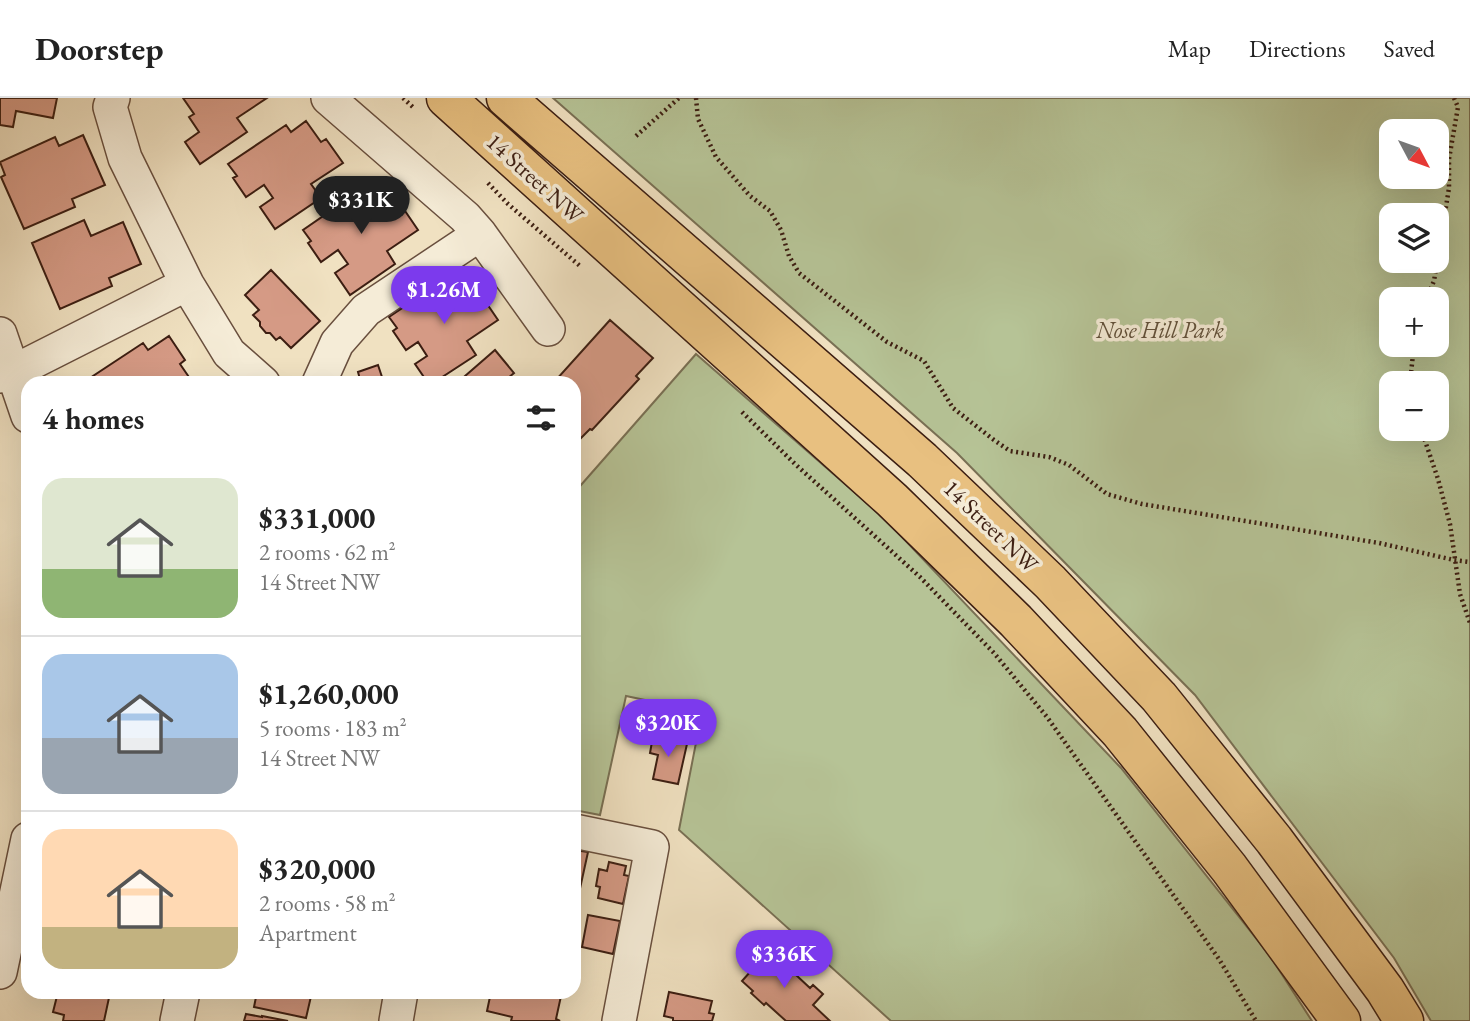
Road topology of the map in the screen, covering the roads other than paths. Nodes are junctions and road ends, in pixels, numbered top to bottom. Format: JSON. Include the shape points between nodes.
{"nodes":[{"id":1,"x":113,"y":98,"type":"edge"},
{"id":2,"x":328,"y":98,"type":"edge"},
{"id":3,"x":506,"y":98,"type":"edge"},
{"id":4,"x":431,"y":104,"type":"edge"},
{"id":5,"x":480,"y":234,"type":"junction"},
{"id":6,"x":187,"y":284,"type":"junction"},
{"id":7,"x":548,"y":328,"type":"dead end"},
{"id":8,"x":0,"y":334,"type":"edge"},
{"id":9,"x":7,"y":374,"type":"edge"},
{"id":10,"x":255,"y":376,"type":"edge"},
{"id":11,"x":322,"y":376,"type":"edge"},
{"id":12,"x":21,"y":402,"type":"edge"},
{"id":13,"x":581,"y":832,"type":"edge"},
{"id":14,"x":21,"y":872,"type":"edge"},
{"id":15,"x":0,"y":972,"type":"edge"},
{"id":16,"x":182,"y":999,"type":"edge"},
{"id":17,"x":400,"y":999,"type":"edge"},
{"id":18,"x":177,"y":1021,"type":"edge"},
{"id":19,"x":396,"y":1021,"type":"edge"},
{"id":20,"x":619,"y":1021,"type":"edge"},
{"id":21,"x":1341,"y":1021,"type":"edge"},
{"id":22,"x":1404,"y":1021,"type":"edge"}],
"edges":[{"from":1,"to":6,"type":"street","via":[[110,107],[125,158]]},
{"from":2,"to":5,"type":"street"},
{"from":3,"to":22,"type":"main road","name":"14 Street NW","via":[[922,460],[1050,582],[1159,697],[1273,840]]},
{"from":4,"to":21,"type":"main road","name":"14 Street NW","via":[[892,500],[1016,621],[1120,732]]},
{"from":5,"to":7,"type":"street"},
{"from":5,"to":11,"type":"street","via":[[366,310],[337,343]]},
{"from":6,"to":9,"type":"street"},
{"from":6,"to":10,"type":"street","via":[[229,353]]},
{"from":8,"to":9,"type":"street"},
{"from":9,"to":12,"type":"street"},
{"from":13,"to":20,"type":"street","via":[[652,847]]},
{"from":14,"to":15,"type":"street"},
{"from":16,"to":18,"type":"street"},
{"from":17,"to":19,"type":"street"}]}
